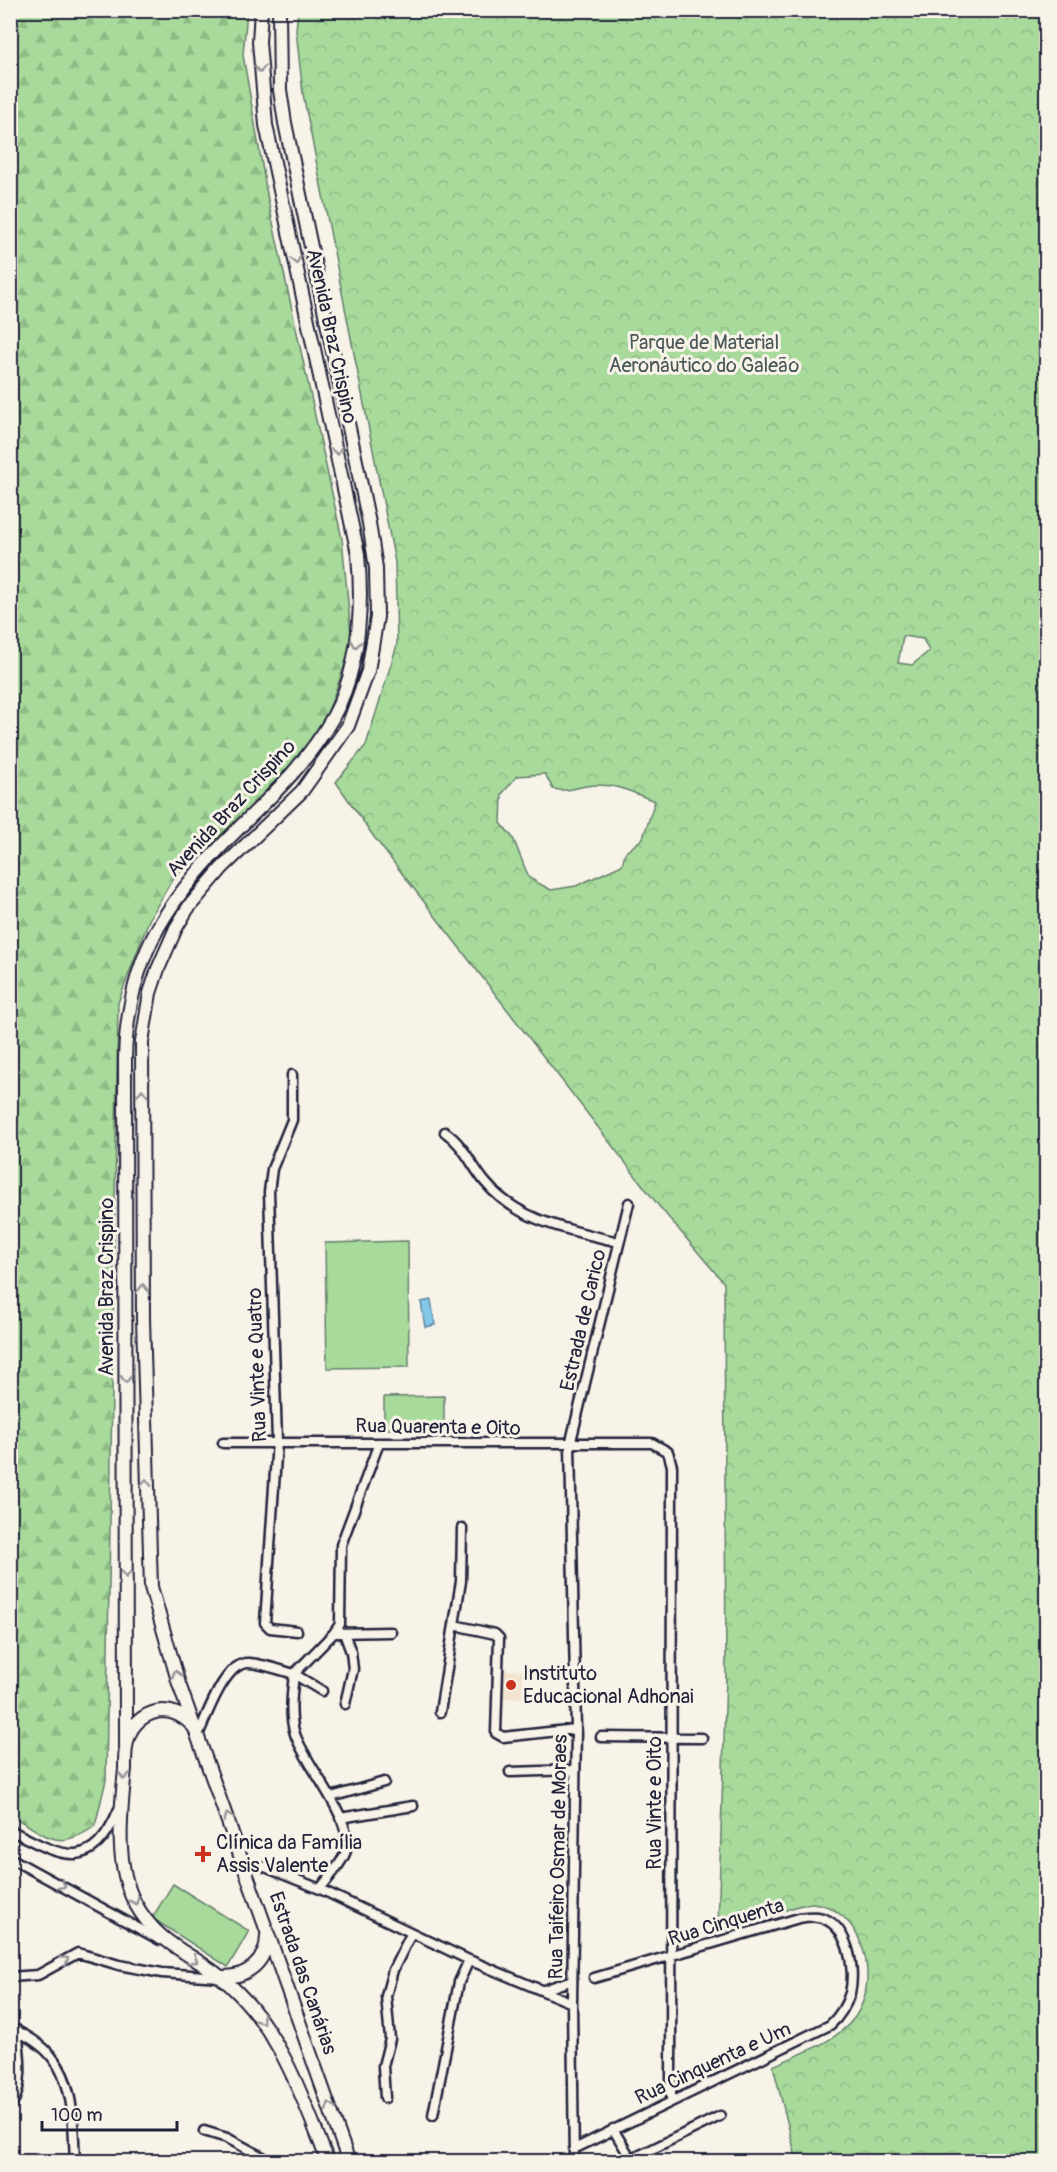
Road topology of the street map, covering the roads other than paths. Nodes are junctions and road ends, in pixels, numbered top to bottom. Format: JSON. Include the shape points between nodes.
{"nodes":[{"id":1,"x":261,"y":10,"type":"edge"},
{"id":2,"x":279,"y":10,"type":"edge"},
{"id":3,"x":292,"y":1075,"type":"dead end"},
{"id":4,"x":445,"y":1132,"type":"dead end"},
{"id":5,"x":629,"y":1203,"type":"dead end"},
{"id":6,"x":618,"y":1242,"type":"junction"},
{"id":7,"x":277,"y":1441,"type":"junction"},
{"id":8,"x":223,"y":1443,"type":"dead end"},
{"id":9,"x":379,"y":1443,"type":"junction"},
{"id":10,"x":652,"y":1443,"type":"joint"},
{"id":11,"x":570,"y":1444,"type":"junction"},
{"id":12,"x":462,"y":1528,"type":"dead end"},
{"id":13,"x":454,"y":1625,"type":"junction"},
{"id":14,"x":297,"y":1631,"type":"dead end"},
{"id":15,"x":391,"y":1632,"type":"dead end"},
{"id":16,"x":334,"y":1633,"type":"junction"},
{"id":17,"x":344,"y":1633,"type":"junction"},
{"id":18,"x":294,"y":1674,"type":"junction"},
{"id":19,"x":322,"y":1691,"type":"dead end"},
{"id":20,"x":345,"y":1704,"type":"dead end"},
{"id":21,"x":440,"y":1712,"type":"dead end"},
{"id":22,"x":576,"y":1729,"type":"junction"},
{"id":23,"x":197,"y":1732,"type":"junction"},
{"id":24,"x":601,"y":1737,"type":"dead end"},
{"id":25,"x":670,"y":1737,"type":"junction"},
{"id":26,"x":702,"y":1738,"type":"dead end"},
{"id":27,"x":126,"y":1748,"type":"junction"},
{"id":28,"x":575,"y":1770,"type":"junction"},
{"id":29,"x":510,"y":1772,"type":"dead end"},
{"id":30,"x":384,"y":1782,"type":"dead end"},
{"id":31,"x":331,"y":1797,"type":"junction"},
{"id":32,"x":122,"y":1803,"type":"junction"},
{"id":33,"x":413,"y":1806,"type":"dead end"},
{"id":34,"x":340,"y":1818,"type":"junction"},
{"id":35,"x":10,"y":1830,"type":"edge"},
{"id":36,"x":10,"y":1858,"type":"edge"},
{"id":37,"x":265,"y":1867,"type":"dead end"},
{"id":38,"x":320,"y":1889,"type":"junction"},
{"id":39,"x":267,"y":1932,"type":"junction"},
{"id":40,"x":411,"y":1934,"type":"junction"},
{"id":41,"x":167,"y":1943,"type":"junction"},
{"id":42,"x":671,"y":1955,"type":"junction"},
{"id":43,"x":470,"y":1960,"type":"junction"},
{"id":44,"x":10,"y":1977,"type":"edge"},
{"id":45,"x":221,"y":1977,"type":"junction"},
{"id":46,"x":594,"y":1978,"type":"dead end"},
{"id":47,"x":572,"y":1980,"type":"junction"},
{"id":48,"x":544,"y":1990,"type":"junction"},
{"id":49,"x":851,"y":1992,"type":"joint"},
{"id":50,"x":572,"y":2003,"type":"junction"},
{"id":51,"x":14,"y":2029,"type":"edge"},
{"id":52,"x":385,"y":2098,"type":"dead end"},
{"id":53,"x":671,"y":2101,"type":"junction"},
{"id":54,"x":12,"y":2105,"type":"edge"},
{"id":55,"x":433,"y":2115,"type":"dead end"},
{"id":56,"x":720,"y":2116,"type":"dead end"},
{"id":57,"x":613,"y":2129,"type":"junction"},
{"id":58,"x":204,"y":2131,"type":"dead end"},
{"id":59,"x":574,"y":2149,"type":"junction"},
{"id":60,"x":75,"y":2162,"type":"edge"},
{"id":61,"x":272,"y":2162,"type":"edge"},
{"id":62,"x":328,"y":2162,"type":"edge"},
{"id":63,"x":350,"y":2162,"type":"edge"},
{"id":64,"x":574,"y":2162,"type":"edge"}],
"edges":[{"from":1,"to":27,"type":"main road","name":"Avenida Braz Crispino","one_way":true,"via":[[259,42],[266,125],[358,554],[357,638],[344,692],[319,740],[296,772],[212,854],[177,896],[149,943],[129,1003],[125,1060]]},
{"from":23,"to":2,"type":"main road","name":"Avenida Braz Crispino","one_way":true,"via":[[151,1587],[143,1319],[144,1018],[167,946],[188,908],[222,868],[302,791],[336,746],[368,671],[377,617],[376,568],[369,523],[280,90]]},
{"from":3,"to":7,"type":"street","name":"Rua Vinte e Quatro","via":[[292,1120],[273,1169],[269,1192]]},
{"from":4,"to":6,"type":"street","via":[[457,1141],[486,1183],[515,1209],[550,1224]]},
{"from":5,"to":6,"type":"street","name":"Estrada de Carico"},
{"from":6,"to":11,"type":"street","name":"Estrada de Carico"},
{"from":7,"to":8,"type":"street","name":"Rua Quarenta e Oito"},
{"from":7,"to":9,"type":"street","name":"Rua Quarenta e Oito"},
{"from":7,"to":14,"type":"street","name":"Rua Vinte e Quatro","via":[[265,1623],[270,1628]]},
{"from":9,"to":11,"type":"street","name":"Rua Quarenta e Oito"},
{"from":9,"to":16,"type":"street","via":[[341,1545],[340,1624]]},
{"from":10,"to":11,"type":"street","name":"Rua Quarenta e Oito"},
{"from":10,"to":25,"type":"street","name":"Rua Vinte e Oito","via":[[668,1452],[672,1466]]},
{"from":11,"to":22,"type":"street","name":"Rua Taifeiro Osmar de Moraes"},
{"from":12,"to":13,"type":"street","via":[[461,1581]]},
{"from":13,"to":21,"type":"street"},
{"from":13,"to":22,"type":"street","via":[[499,1638],[495,1725],[498,1736]]},
{"from":15,"to":17,"type":"street"},
{"from":16,"to":17,"type":"street"},
{"from":16,"to":18,"type":"street"},
{"from":17,"to":20,"type":"street","via":[[352,1660],[352,1682]]},
{"from":18,"to":19,"type":"street"},
{"from":18,"to":23,"type":"street","via":[[250,1663],[236,1666],[226,1677]]},
{"from":18,"to":31,"type":"street","via":[[291,1708],[295,1734]]},
{"from":22,"to":28,"type":"street","name":"Rua Taifeiro Osmar de Moraes"},
{"from":23,"to":27,"type":"main road","via":[[182,1716],[154,1712],[137,1722]]},
{"from":39,"to":23,"type":"main road","name":"Estrada das Canárias","one_way":true},
{"from":24,"to":25,"type":"street"},
{"from":25,"to":26,"type":"street"},
{"from":25,"to":42,"type":"street","name":"Rua Vinte e Oito"},
{"from":27,"to":32,"type":"main road","one_way":true},
{"from":28,"to":29,"type":"street"},
{"from":28,"to":47,"type":"street","name":"Rua Taifeiro Osmar de Moraes"},
{"from":30,"to":31,"type":"street"},
{"from":31,"to":34,"type":"street"},
{"from":32,"to":35,"type":"street","via":[[110,1832],[75,1855],[56,1854]]},
{"from":32,"to":41,"type":"main road","one_way":true,"via":[[128,1885],[147,1922]]},
{"from":33,"to":34,"type":"street"},
{"from":34,"to":38,"type":"street","via":[[346,1832],[346,1851]]},
{"from":36,"to":41,"type":"street","one_way":true},
{"from":37,"to":38,"type":"street"},
{"from":38,"to":40,"type":"street"},
{"from":39,"to":45,"type":"main road","via":[[265,1950],[255,1966],[240,1976]]},
{"from":63,"to":39,"type":"main road","name":"Estrada das Canárias","one_way":true},
{"from":40,"to":43,"type":"street"},
{"from":40,"to":52,"type":"street","via":[[393,1970],[386,1996],[390,2043],[383,2066]]},
{"from":41,"to":45,"type":"main road","one_way":true},
{"from":42,"to":46,"type":"street","name":"Rua Cinquenta"},
{"from":42,"to":49,"type":"street","name":"Rua Cinquenta","via":[[787,1919],[819,1917],[833,1926],[846,1943]]},
{"from":42,"to":53,"type":"street","name":"Rua Vinte e Oito"},
{"from":43,"to":48,"type":"street"},
{"from":43,"to":55,"type":"street","via":[[459,1982]]},
{"from":44,"to":45,"type":"street","one_way":true,"via":[[38,1975],[78,1953],[162,1973]]},
{"from":45,"to":62,"type":"main road","one_way":true,"via":[[252,2007],[289,2065]]},
{"from":47,"to":48,"type":"street"},
{"from":47,"to":50,"type":"street","name":"Rua Taifeiro Osmar de Moraes"},
{"from":48,"to":50,"type":"street"},
{"from":49,"to":53,"type":"street","name":"Rua Cinquenta e Um","via":[[839,2017],[830,2025]]},
{"from":50,"to":59,"type":"street","name":"Rua Taifeiro Osmar de Moraes"},
{"from":51,"to":54,"type":"street","via":[[20,2075]]},
{"from":51,"to":60,"type":"street","via":[[54,2058],[72,2109]]},
{"from":53,"to":57,"type":"street","name":"Rua Cinquenta e Um"},
{"from":56,"to":57,"type":"street","via":[[636,2157],[630,2157]]},
{"from":57,"to":59,"type":"street","name":"Rua Cinquenta e Um"},
{"from":58,"to":61,"type":"street","via":[[227,2138]]},
{"from":59,"to":64,"type":"street","name":"Rua Taifeiro Osmar de Moraes"}]}
